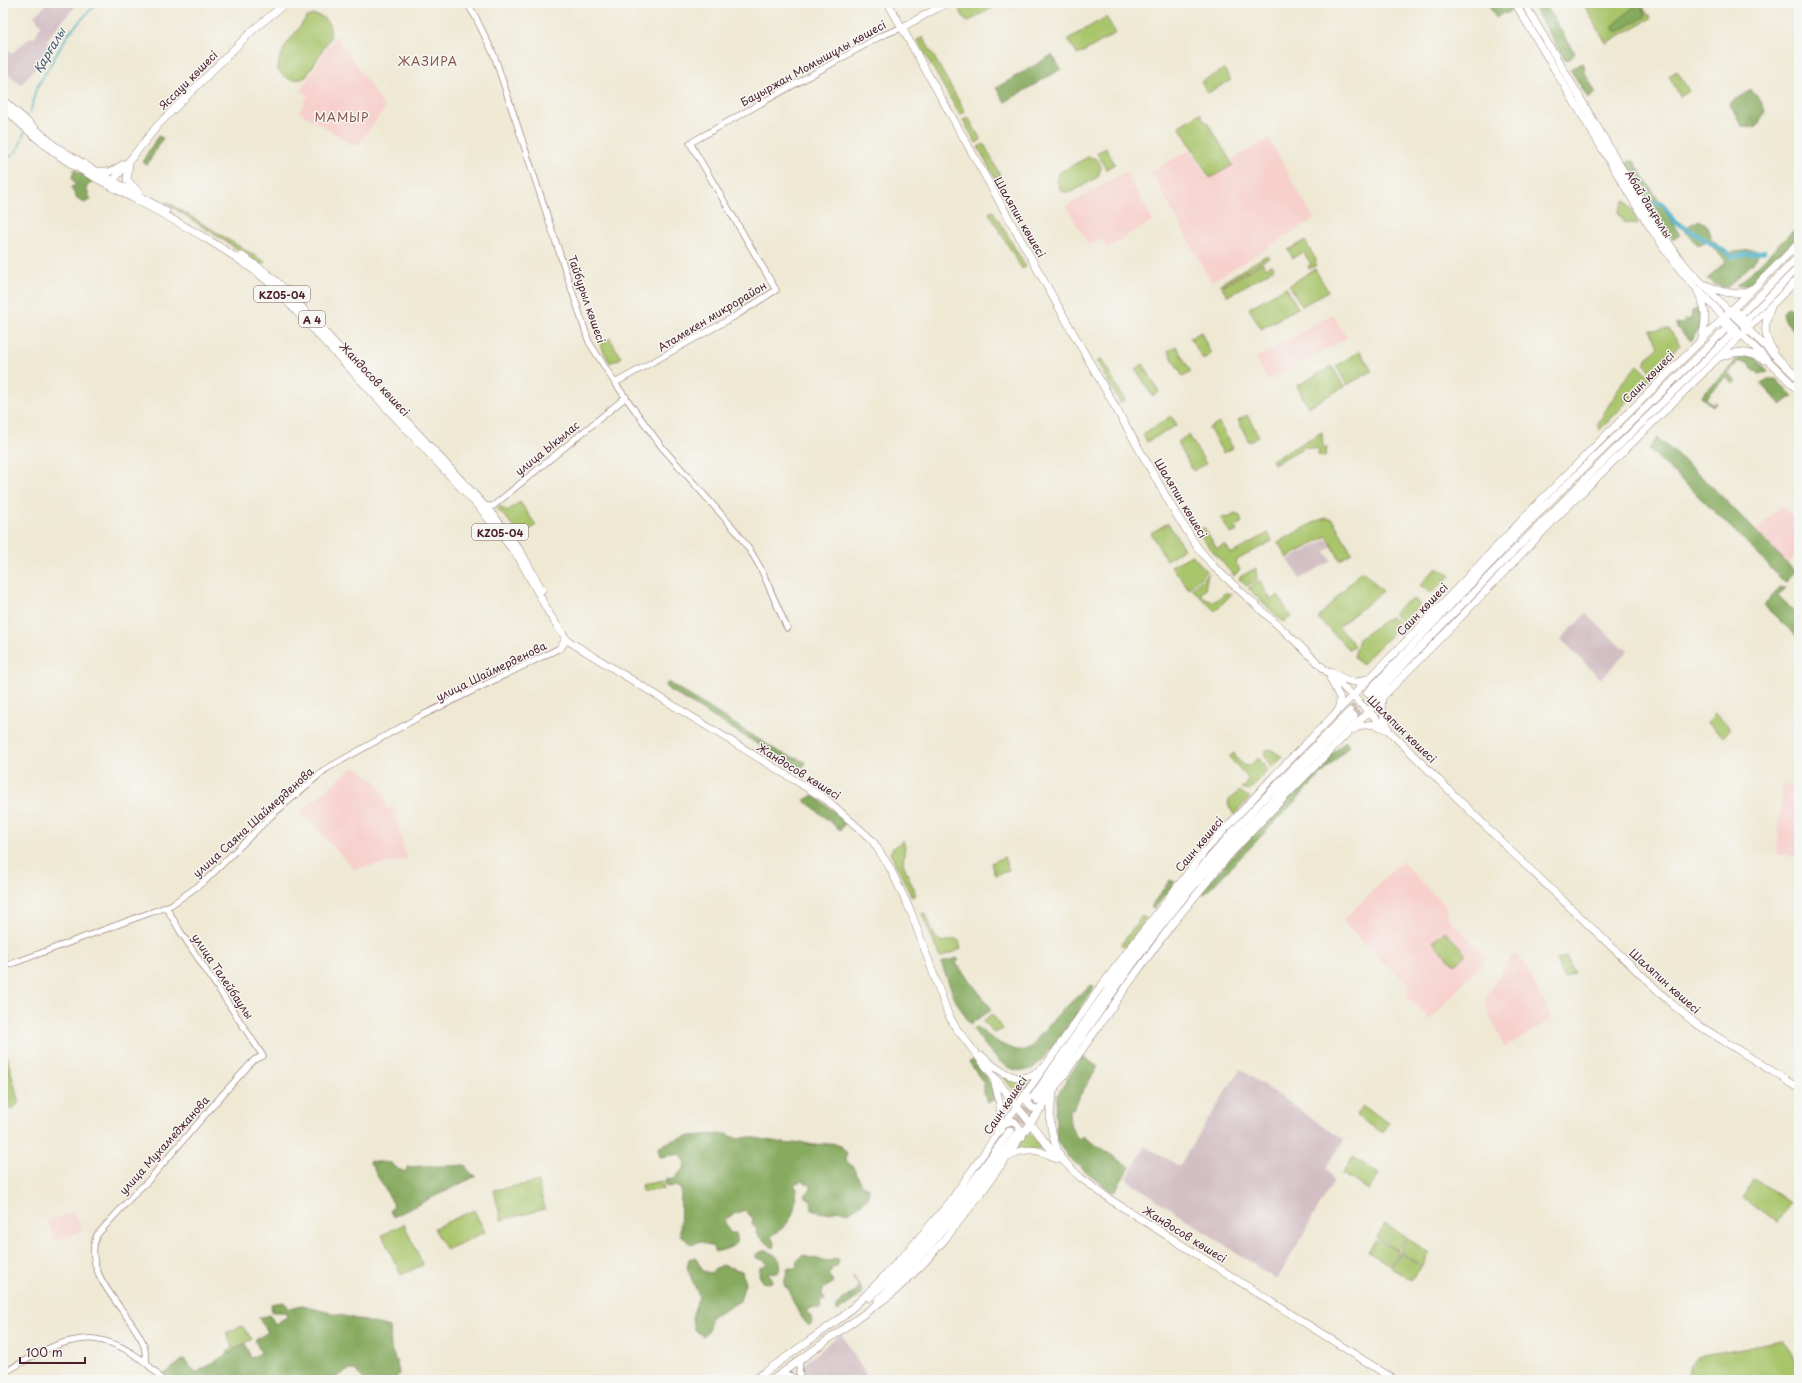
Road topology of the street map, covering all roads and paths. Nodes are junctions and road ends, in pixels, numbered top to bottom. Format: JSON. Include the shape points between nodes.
{"nodes":[{"id":1,"x":286,"y":3,"type":"edge"},
{"id":2,"x":467,"y":3,"type":"edge"},
{"id":3,"x":888,"y":3,"type":"edge"},
{"id":4,"x":946,"y":3,"type":"edge"},
{"id":5,"x":1515,"y":3,"type":"edge"},
{"id":6,"x":1524,"y":3,"type":"edge"},
{"id":7,"x":901,"y":28,"type":"junction"},
{"id":8,"x":3,"y":100,"type":"edge"},
{"id":9,"x":3,"y":107,"type":"edge"},
{"id":10,"x":28,"y":127,"type":"junction"},
{"id":11,"x":690,"y":143,"type":"joint"},
{"id":12,"x":130,"y":161,"type":"junction"},
{"id":13,"x":87,"y":166,"type":"junction"},
{"id":14,"x":112,"y":183,"type":"junction"},
{"id":15,"x":147,"y":199,"type":"junction"},
{"id":16,"x":1799,"y":243,"type":"edge"},
{"id":17,"x":1799,"y":256,"type":"edge"},
{"id":18,"x":1799,"y":267,"type":"edge"},
{"id":19,"x":263,"y":270,"type":"joint"},
{"id":20,"x":1799,"y":278,"type":"edge"},
{"id":21,"x":1697,"y":283,"type":"junction"},
{"id":22,"x":1754,"y":287,"type":"junction"},
{"id":23,"x":1772,"y":304,"type":"junction"},
{"id":24,"x":1727,"y":314,"type":"junction"},
{"id":25,"x":1744,"y":331,"type":"junction"},
{"id":26,"x":1701,"y":339,"type":"junction"},
{"id":27,"x":1718,"y":357,"type":"junction"},
{"id":28,"x":349,"y":359,"type":"joint"},
{"id":29,"x":1770,"y":363,"type":"junction"},
{"id":30,"x":1782,"y":363,"type":"junction"},
{"id":31,"x":1799,"y":379,"type":"edge"},
{"id":32,"x":616,"y":384,"type":"junction"},
{"id":33,"x":1799,"y":391,"type":"edge"},
{"id":34,"x":626,"y":397,"type":"junction"},
{"id":35,"x":1578,"y":474,"type":"junction"},
{"id":36,"x":1583,"y":481,"type":"junction"},
{"id":37,"x":1539,"y":502,"type":"junction"},
{"id":38,"x":482,"y":507,"type":"junction"},
{"id":39,"x":1524,"y":518,"type":"junction"},
{"id":40,"x":1555,"y":519,"type":"junction"},
{"id":41,"x":1530,"y":545,"type":"junction"},
{"id":42,"x":1501,"y":553,"type":"junction"},
{"id":43,"x":1495,"y":569,"type":"junction"},
{"id":44,"x":786,"y":628,"type":"dead end"},
{"id":45,"x":564,"y":636,"type":"junction"},
{"id":46,"x":571,"y":642,"type":"junction"},
{"id":47,"x":560,"y":648,"type":"junction"},
{"id":48,"x":1326,"y":671,"type":"junction"},
{"id":49,"x":1373,"y":675,"type":"junction"},
{"id":50,"x":1358,"y":690,"type":"junction"},
{"id":51,"x":1352,"y":696,"type":"junction"},
{"id":52,"x":1382,"y":698,"type":"junction"},
{"id":53,"x":1345,"y":704,"type":"junction"},
{"id":54,"x":1374,"y":706,"type":"junction"},
{"id":55,"x":1339,"y":710,"type":"junction"},
{"id":56,"x":1368,"y":711,"type":"junction"},
{"id":57,"x":1355,"y":715,"type":"junction"},
{"id":58,"x":419,"y":717,"type":"joint"},
{"id":59,"x":1388,"y":730,"type":"junction"},
{"id":60,"x":1344,"y":738,"type":"junction"},
{"id":61,"x":1211,"y":857,"type":"junction"},
{"id":62,"x":1220,"y":858,"type":"junction"},
{"id":63,"x":1183,"y":880,"type":"junction"},
{"id":64,"x":1202,"y":887,"type":"junction"},
{"id":65,"x":166,"y":908,"type":"junction"},
{"id":66,"x":1151,"y":920,"type":"junction"},
{"id":67,"x":1161,"y":940,"type":"junction"},
{"id":68,"x":1138,"y":947,"type":"junction"},
{"id":69,"x":1140,"y":955,"type":"junction"},
{"id":70,"x":5,"y":966,"type":"edge"},
{"id":71,"x":939,"y":987,"type":"junction"},
{"id":72,"x":980,"y":1054,"type":"junction"},
{"id":73,"x":263,"y":1056,"type":"joint"},
{"id":74,"x":1047,"y":1064,"type":"junction"},
{"id":75,"x":992,"y":1073,"type":"junction"},
{"id":76,"x":1056,"y":1088,"type":"junction"},
{"id":77,"x":1799,"y":1088,"type":"edge"},
{"id":78,"x":1035,"y":1100,"type":"junction"},
{"id":79,"x":1018,"y":1106,"type":"junction"},
{"id":80,"x":1006,"y":1123,"type":"junction"},
{"id":81,"x":1031,"y":1124,"type":"junction"},
{"id":82,"x":1016,"y":1134,"type":"junction"},
{"id":83,"x":992,"y":1143,"type":"junction"},
{"id":84,"x":1004,"y":1161,"type":"junction"},
{"id":85,"x":1063,"y":1162,"type":"junction"},
{"id":86,"x":860,"y":1316,"type":"junction"},
{"id":87,"x":841,"y":1318,"type":"junction"},
{"id":88,"x":800,"y":1361,"type":"junction"},
{"id":89,"x":147,"y":1364,"type":"junction"},
{"id":90,"x":3,"y":1374,"type":"edge"},
{"id":91,"x":781,"y":1374,"type":"junction"},
{"id":92,"x":162,"y":1380,"type":"edge"},
{"id":93,"x":754,"y":1380,"type":"edge"},
{"id":94,"x":772,"y":1380,"type":"edge"},
{"id":95,"x":796,"y":1380,"type":"edge"},
{"id":96,"x":801,"y":1380,"type":"edge"},
{"id":97,"x":1396,"y":1380,"type":"edge"}],
"edges":[{"from":1,"to":12,"type":"main road","name":"Яссауи көшесі","via":[[254,29],[158,125]]},
{"from":2,"to":32,"type":"street","name":"Тайбурыл көшесі","via":[[494,54],[589,342]]},
{"from":3,"to":7,"type":"main road","name":"Шаляпин көшесі"},
{"from":4,"to":7,"type":"main road","name":"Бауыржан Момышұлы көшесі"},
{"from":5,"to":21,"type":"main road","name":"Абай даңғылы","via":[[1653,233],[1671,258]]},
{"from":6,"to":21,"type":"main road","name":"Абай даңғылы","via":[[1641,202]]},
{"from":7,"to":11,"type":"street","name":"Бауыржан Момышұлы көшесі","via":[[880,36]]},
{"from":7,"to":48,"type":"main road","name":"Шаляпин көшесі","via":[[1198,548],[1214,567]]},
{"from":8,"to":10,"type":"main road","number":"KZ05-04"},
{"from":9,"to":10,"type":"main road","number":"KZ05-04"},
{"from":10,"to":13,"type":"main road","number":"KZ05-04"},
{"from":10,"to":14,"type":"main road","number":"KZ05-04","via":[[38,140],[73,165]]},
{"from":11,"to":32,"type":"street","name":"Атамекен микрорайон","via":[[776,290]]},
{"from":12,"to":13,"type":"main road","via":[[104,172]]},
{"from":12,"to":14,"type":"main road","name":"Яссауи көшесі"},
{"from":12,"to":15,"type":"main road","via":[[128,182]]},
{"from":13,"to":14,"type":"main road","number":"KZ05-04"},
{"from":14,"to":15,"type":"main road","number":"KZ05-04"},
{"from":14,"to":38,"type":"main road","name":"Жандосов көшесі","number":"KZ05-04","via":[[208,239],[270,283]]},
{"from":15,"to":19,"type":"main road","name":"Жандосов көшесі","number":"KZ05-04","via":[[213,237]]},
{"from":16,"to":22,"type":"main road","name":"Саин көшесі"},
{"from":17,"to":18,"type":"main road","via":[[1746,314]]},
{"from":19,"to":28,"type":"main road","name":"Жандосов көшесі","number":"А 4","via":[[285,289]]},
{"from":20,"to":23,"type":"main road","name":"Саин көшесі"},
{"from":21,"to":22,"type":"main road","via":[[1726,292],[1742,292]]},
{"from":21,"to":24,"type":"main road","name":"Абай даңғылы"},
{"from":21,"to":26,"type":"main road","via":[[1706,320]]},
{"from":22,"to":24,"type":"main road","name":"Саин көшесі"},
{"from":23,"to":25,"type":"main road","name":"Саин көшесі"},
{"from":23,"to":30,"type":"main road","via":[[1767,316],[1765,333],[1771,348]]},
{"from":24,"to":25,"type":"main road","name":"Абай даңғылы"},
{"from":24,"to":25,"type":"main road"},
{"from":24,"to":26,"type":"main road","name":"Саин көшесі"},
{"from":25,"to":27,"type":"main road","name":"Саин көшесі"},
{"from":25,"to":29,"type":"main road","name":"Абай даңғылы"},
{"from":25,"to":30,"type":"main road","name":"Абай даңғылы"},
{"from":26,"to":37,"type":"main road","name":"Саин көшесі"},
{"from":27,"to":29,"type":"main road","via":[[1742,351]]},
{"from":27,"to":40,"type":"main road","name":"Саин көшесі"},
{"from":28,"to":38,"type":"main road","name":"Жандосов көшесі","number":"KZ05-04"},
{"from":29,"to":33,"type":"main road","name":"Абай даңғылы"},
{"from":30,"to":31,"type":"main road","name":"Абай даңғылы"},
{"from":32,"to":34,"type":"street","name":"Тайбурыл көшесі"},
{"from":34,"to":38,"type":"street","name":"улица Ыкылас","via":[[493,506]]},
{"from":34,"to":44,"type":"street","name":"Тайбурыл көшесі","via":[[661,446],[745,543],[762,569]]},
{"from":35,"to":36,"type":"main road","name":"Саин көшесі","via":[[1726,334]]},
{"from":35,"to":37,"type":"main road"},
{"from":35,"to":42,"type":"main road","name":"Саин көшесі"},
{"from":36,"to":40,"type":"main road"},
{"from":36,"to":43,"type":"main road","name":"Саин көшесі"},
{"from":37,"to":39,"type":"main road","name":"Саин көшесі"},
{"from":38,"to":45,"type":"main road","name":"Жандосов көшесі","number":"KZ05-04","via":[[519,558]]},
{"from":38,"to":46,"type":"main road","name":"Жандосов көшесі","number":"KZ05-04","via":[[521,552]]},
{"from":39,"to":42,"type":"main road"},
{"from":39,"to":49,"type":"main road","name":"Саин көшесі"},
{"from":40,"to":41,"type":"main road","name":"Саин көшесі"},
{"from":41,"to":43,"type":"main road"},
{"from":41,"to":52,"type":"main road","name":"Саин көшесі"},
{"from":42,"to":43,"type":"main road","name":"Саин көшесі","via":[[1370,695]]},
{"from":45,"to":46,"type":"main road","name":"Жандосов көшесі","number":"KZ05-04"},
{"from":45,"to":47,"type":"main road","via":[[564,643]]},
{"from":46,"to":47,"type":"street","name":"улица Шаймерденова"},
{"from":46,"to":71,"type":"main road","name":"Жандосов көшесі","number":"KZ05-04","via":[[827,800],[866,834],[880,851],[896,880]]},
{"from":47,"to":58,"type":"street","name":"улица Шаймерденова"},
{"from":48,"to":49,"type":"main road","via":[[1352,682],[1362,681]]},
{"from":48,"to":51,"type":"main road","name":"Шаляпин көшесі"},
{"from":48,"to":55,"type":"main road","via":[[1338,693]]},
{"from":49,"to":50,"type":"main road","name":"Саин көшесі"},
{"from":50,"to":51,"type":"main road","name":"Саин көшесі"},
{"from":50,"to":54,"type":"main road"},
{"from":51,"to":53,"type":"main road","name":"Саин көшесі"},
{"from":51,"to":56,"type":"main road","name":"Шаляпин көшесі"},
{"from":52,"to":54,"type":"main road","name":"Саин көшесі"},
{"from":52,"to":59,"type":"main road","via":[[1381,708]]},
{"from":53,"to":55,"type":"main road","name":"Саин көшесі"},
{"from":53,"to":57,"type":"main road","via":[[1360,715]]},
{"from":54,"to":56,"type":"main road","name":"Саин көшесі"},
{"from":55,"to":63,"type":"main road","name":"Саин көшесі","via":[[1204,852]]},
{"from":56,"to":57,"type":"main road","name":"Саин көшесі"},
{"from":56,"to":59,"type":"main road","name":"Шаляпин көшесі"},
{"from":57,"to":60,"type":"main road","name":"Саин көшесі"},
{"from":57,"to":61,"type":"main road","name":"Саин көшесі","via":[[1303,758]]},
{"from":57,"to":62,"type":"main road","name":"Саин көшесі"},
{"from":58,"to":65,"type":"street","name":"улица Саяна Шаймерденова","via":[[326,769],[271,816],[205,881]]},
{"from":59,"to":60,"type":"main road","via":[[1371,724],[1363,725]]},
{"from":59,"to":77,"type":"main road","name":"Шаляпин көшесі","via":[[1583,921],[1688,1018]]},
{"from":60,"to":64,"type":"main road","name":"Саин көшесі","via":[[1271,811]]},
{"from":61,"to":63,"type":"main road"},
{"from":61,"to":68,"type":"main road","name":"Саин көшесі"},
{"from":62,"to":64,"type":"main road"},
{"from":62,"to":69,"type":"main road","name":"Саин көшесі","via":[[1193,887]]},
{"from":63,"to":66,"type":"main road","name":"Саин көшесі"},
{"from":64,"to":67,"type":"main road","name":"Саин көшесі"},
{"from":65,"to":70,"type":"street","name":"улица Саяна Шаймерденова"},
{"from":65,"to":73,"type":"street","name":"улица Талейбаулы"},
{"from":66,"to":68,"type":"main road"},
{"from":66,"to":74,"type":"main road","name":"Саин көшесі"},
{"from":67,"to":69,"type":"main road"},
{"from":67,"to":76,"type":"main road","name":"Саин көшесі"},
{"from":68,"to":78,"type":"main road","name":"Саин көшесі"},
{"from":69,"to":78,"type":"main road","name":"Саин көшесі"},
{"from":71,"to":72,"type":"main road","name":"Жандосов көшесі","number":"KZ05-04","via":[[959,1025]]},
{"from":71,"to":75,"type":"main road","name":"Жандосов көшесі","number":"KZ05-04","via":[[948,1014],[956,1028]]},
{"from":72,"to":74,"type":"main road","via":[[1004,1074],[1019,1078],[1032,1075]]},
{"from":72,"to":75,"type":"main road","name":"Жандосов көшесі","number":"KZ05-04"},
{"from":73,"to":89,"type":"street","name":"улица Мухамеджанова","via":[[254,1060],[233,1083],[148,1181],[97,1235],[94,1242],[93,1256],[96,1267],[143,1343]]},
{"from":74,"to":78,"type":"main road","name":"Саин көшесі"},
{"from":75,"to":79,"type":"main road","name":"Жандосов көшесі","number":"KZ05-04"},
{"from":75,"to":83,"type":"main road","via":[[1001,1113],[1000,1125]]},
{"from":76,"to":78,"type":"main road","name":"Саин көшесі"},
{"from":76,"to":85,"type":"main road","via":[[1051,1104],[1052,1135]]},
{"from":78,"to":79,"type":"main road","name":"Саин көшесі"},
{"from":78,"to":81,"type":"main road","name":"Саин көшесі"},
{"from":79,"to":80,"type":"main road","name":"Саин көшесі"},
{"from":79,"to":81,"type":"main road","name":"Жандосов көшесі","number":"KZ05-04"},
{"from":80,"to":82,"type":"main road","via":[[1015,1122],[1021,1130]]},
{"from":80,"to":83,"type":"main road","name":"Саин көшесі"},
{"from":81,"to":82,"type":"main road","name":"Саин көшесі"},
{"from":81,"to":85,"type":"main road","name":"Жандосов көшесі"},
{"from":82,"to":84,"type":"main road","name":"Саин көшесі"},
{"from":82,"to":86,"type":"main road","name":"Саин көшесі","via":[[936,1239],[897,1282]]},
{"from":82,"to":87,"type":"main road","name":"Саин көшесі","via":[[932,1235],[870,1298]]},
{"from":83,"to":87,"type":"main road","name":"Саин көшесі","via":[[922,1236]]},
{"from":84,"to":85,"type":"main road","via":[[1017,1153],[1033,1150],[1041,1151]]},
{"from":84,"to":86,"type":"main road","name":"Саин көшесі","via":[[964,1216],[923,1264],[894,1293]]},
{"from":85,"to":97,"type":"main road","name":"Жандосов көшесі","via":[[1095,1189]]},
{"from":86,"to":88,"type":"main road"},
{"from":87,"to":93,"type":"main road"},
{"from":88,"to":91,"type":"main road"},
{"from":88,"to":96,"type":"street"},
{"from":89,"to":90,"type":"street","via":[[119,1347],[94,1339],[52,1346]]},
{"from":89,"to":92,"type":"street"},
{"from":91,"to":94,"type":"main road"},
{"from":91,"to":95,"type":"street"}]}
